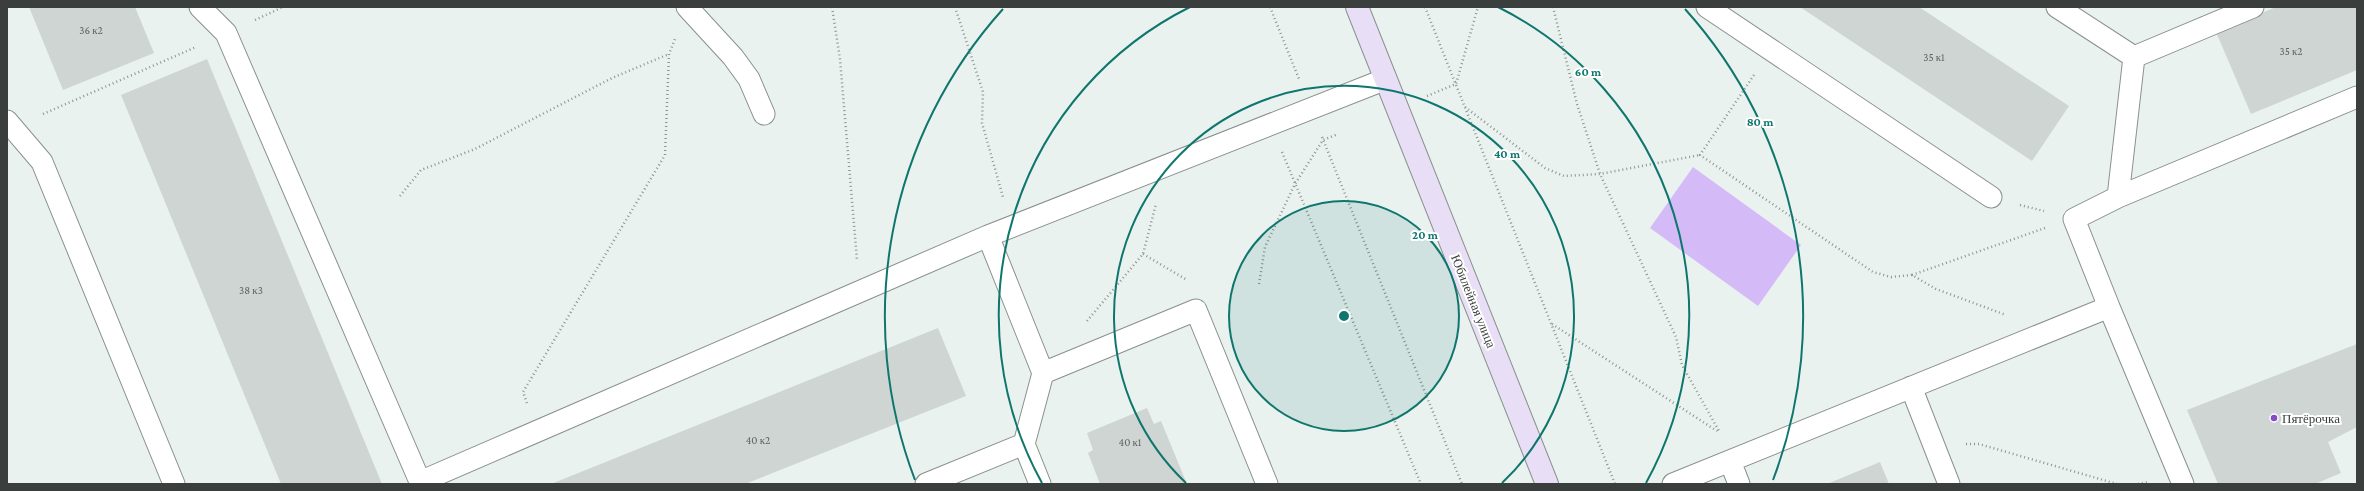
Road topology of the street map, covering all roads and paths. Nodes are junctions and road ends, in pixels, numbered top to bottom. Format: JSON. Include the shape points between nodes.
{"nodes":[{"id":1,"x":200,"y":7,"type":"edge"},
{"id":2,"x":283,"y":7,"type":"edge"},
{"id":3,"x":687,"y":7,"type":"edge"},
{"id":4,"x":832,"y":7,"type":"edge"},
{"id":5,"x":955,"y":7,"type":"edge"},
{"id":6,"x":1270,"y":7,"type":"edge"},
{"id":7,"x":1357,"y":7,"type":"edge"},
{"id":8,"x":1425,"y":7,"type":"edge"},
{"id":9,"x":1553,"y":7,"type":"edge"},
{"id":10,"x":1707,"y":7,"type":"edge"},
{"id":11,"x":2057,"y":7,"type":"edge"},
{"id":12,"x":2253,"y":7,"type":"edge"},
{"id":13,"x":226,"y":33,"type":"junction"},
{"id":14,"x":676,"y":34,"type":"dead end"},
{"id":15,"x":1771,"y":50,"type":"junction"},
{"id":16,"x":669,"y":54,"type":"junction"},
{"id":17,"x":2134,"y":57,"type":"junction"},
{"id":18,"x":1386,"y":78,"type":"junction"},
{"id":19,"x":2357,"y":97,"type":"edge"},
{"id":20,"x":1465,"y":106,"type":"junction"},
{"id":21,"x":1311,"y":108,"type":"junction"},
{"id":22,"x":764,"y":114,"type":"dead end"},
{"id":23,"x":10,"y":124,"type":"edge"},
{"id":24,"x":1270,"y":124,"type":"junction"},
{"id":25,"x":1323,"y":140,"type":"junction"},
{"id":26,"x":1700,"y":155,"type":"junction"},
{"id":27,"x":1165,"y":166,"type":"junction"},
{"id":28,"x":1600,"y":174,"type":"junction"},
{"id":29,"x":1295,"y":184,"type":"junction"},
{"id":30,"x":400,"y":196,"type":"dead end"},
{"id":31,"x":1991,"y":197,"type":"joint"},
{"id":32,"x":2118,"y":197,"type":"junction"},
{"id":33,"x":2074,"y":219,"type":"junction"},
{"id":34,"x":988,"y":236,"type":"junction"},
{"id":35,"x":1143,"y":254,"type":"junction"},
{"id":36,"x":1912,"y":275,"type":"junction"},
{"id":37,"x":1188,"y":281,"type":"dead end"},
{"id":38,"x":1259,"y":284,"type":"dead end"},
{"id":39,"x":859,"y":292,"type":"junction"},
{"id":40,"x":2109,"y":307,"type":"junction"},
{"id":41,"x":1551,"y":324,"type":"junction"},
{"id":42,"x":1083,"y":325,"type":"dead end"},
{"id":43,"x":2044,"y":333,"type":"junction"},
{"id":44,"x":1042,"y":373,"type":"junction"},
{"id":45,"x":1911,"y":387,"type":"junction"},
{"id":46,"x":522,"y":392,"type":"dead end"},
{"id":47,"x":1024,"y":444,"type":"junction"},
{"id":48,"x":1933,"y":444,"type":"junction"},
{"id":49,"x":1730,"y":461,"type":"junction"},
{"id":50,"x":421,"y":483,"type":"edge"},
{"id":51,"x":174,"y":484,"type":"edge"},
{"id":52,"x":926,"y":484,"type":"edge"},
{"id":53,"x":1040,"y":484,"type":"edge"},
{"id":54,"x":1268,"y":484,"type":"edge"},
{"id":55,"x":1421,"y":484,"type":"edge"},
{"id":56,"x":1462,"y":484,"type":"edge"},
{"id":57,"x":1547,"y":484,"type":"edge"},
{"id":58,"x":1615,"y":484,"type":"edge"},
{"id":59,"x":1673,"y":484,"type":"edge"},
{"id":60,"x":1739,"y":484,"type":"edge"},
{"id":61,"x":1949,"y":484,"type":"edge"},
{"id":62,"x":2117,"y":484,"type":"edge"},
{"id":63,"x":2183,"y":484,"type":"edge"}],
"edges":[{"from":1,"to":13,"type":"lane"},
{"from":2,"to":13,"type":"path"},
{"from":3,"to":22,"type":"lane","via":[[734,57],[750,79]]},
{"from":4,"to":39,"type":"path","via":[[840,60]]},
{"from":5,"to":34,"type":"path","via":[[983,92],[982,123],[1004,200]]},
{"from":6,"to":21,"type":"path"},
{"from":7,"to":18,"type":"street","name":"Юбилейная улица"},
{"from":8,"to":20,"type":"path"},
{"from":9,"to":28,"type":"path","via":[[1577,104]]},
{"from":10,"to":15,"type":"lane"},
{"from":11,"to":17,"type":"lane"},
{"from":12,"to":17,"type":"lane"},
{"from":13,"to":23,"type":"path"},
{"from":13,"to":50,"type":"lane"},
{"from":14,"to":16,"type":"path"},
{"from":15,"to":26,"type":"path"},
{"from":15,"to":31,"type":"lane"},
{"from":16,"to":30,"type":"path","via":[[612,78],[475,149],[421,170]]},
{"from":16,"to":46,"type":"path","via":[[665,155]]},
{"from":17,"to":32,"type":"lane"},
{"from":18,"to":21,"type":"lane"},
{"from":18,"to":57,"type":"street","name":"Юбилейная улица"},
{"from":19,"to":32,"type":"lane"},
{"from":20,"to":28,"type":"path","via":[[1545,168],[1564,176]]},
{"from":20,"to":41,"type":"path"},
{"from":21,"to":24,"type":"lane"},
{"from":21,"to":25,"type":"path"},
{"from":23,"to":51,"type":"lane","via":[[42,162]]},
{"from":24,"to":27,"type":"lane"},
{"from":24,"to":29,"type":"path"},
{"from":25,"to":29,"type":"path"},
{"from":25,"to":56,"type":"path"},
{"from":26,"to":28,"type":"path"},
{"from":26,"to":36,"type":"path","via":[[1873,272],[1891,277]]},
{"from":27,"to":34,"type":"lane"},
{"from":27,"to":35,"type":"path"},
{"from":28,"to":41,"type":"path","via":[[1676,337],[1682,365],[1720,434]]},
{"from":29,"to":38,"type":"path","via":[[1265,247]]},
{"from":29,"to":55,"type":"path"},
{"from":31,"to":33,"type":"path"},
{"from":32,"to":33,"type":"lane"},
{"from":33,"to":36,"type":"path"},
{"from":33,"to":40,"type":"lane"},
{"from":34,"to":39,"type":"lane"},
{"from":34,"to":44,"type":"lane"},
{"from":35,"to":37,"type":"path"},
{"from":35,"to":42,"type":"path"},
{"from":36,"to":43,"type":"path","via":[[1936,289],[1994,309]]},
{"from":39,"to":50,"type":"lane"},
{"from":40,"to":43,"type":"lane"},
{"from":40,"to":63,"type":"lane"},
{"from":41,"to":58,"type":"path"},
{"from":43,"to":45,"type":"lane"},
{"from":44,"to":47,"type":"lane"},
{"from":44,"to":54,"type":"lane","via":[[1196,310]]},
{"from":45,"to":48,"type":"lane"},
{"from":45,"to":49,"type":"lane"},
{"from":47,"to":52,"type":"lane"},
{"from":47,"to":53,"type":"lane"},
{"from":48,"to":61,"type":"lane"},
{"from":48,"to":62,"type":"path","via":[[1979,444]]},
{"from":49,"to":59,"type":"lane"},
{"from":49,"to":60,"type":"lane"}]}
